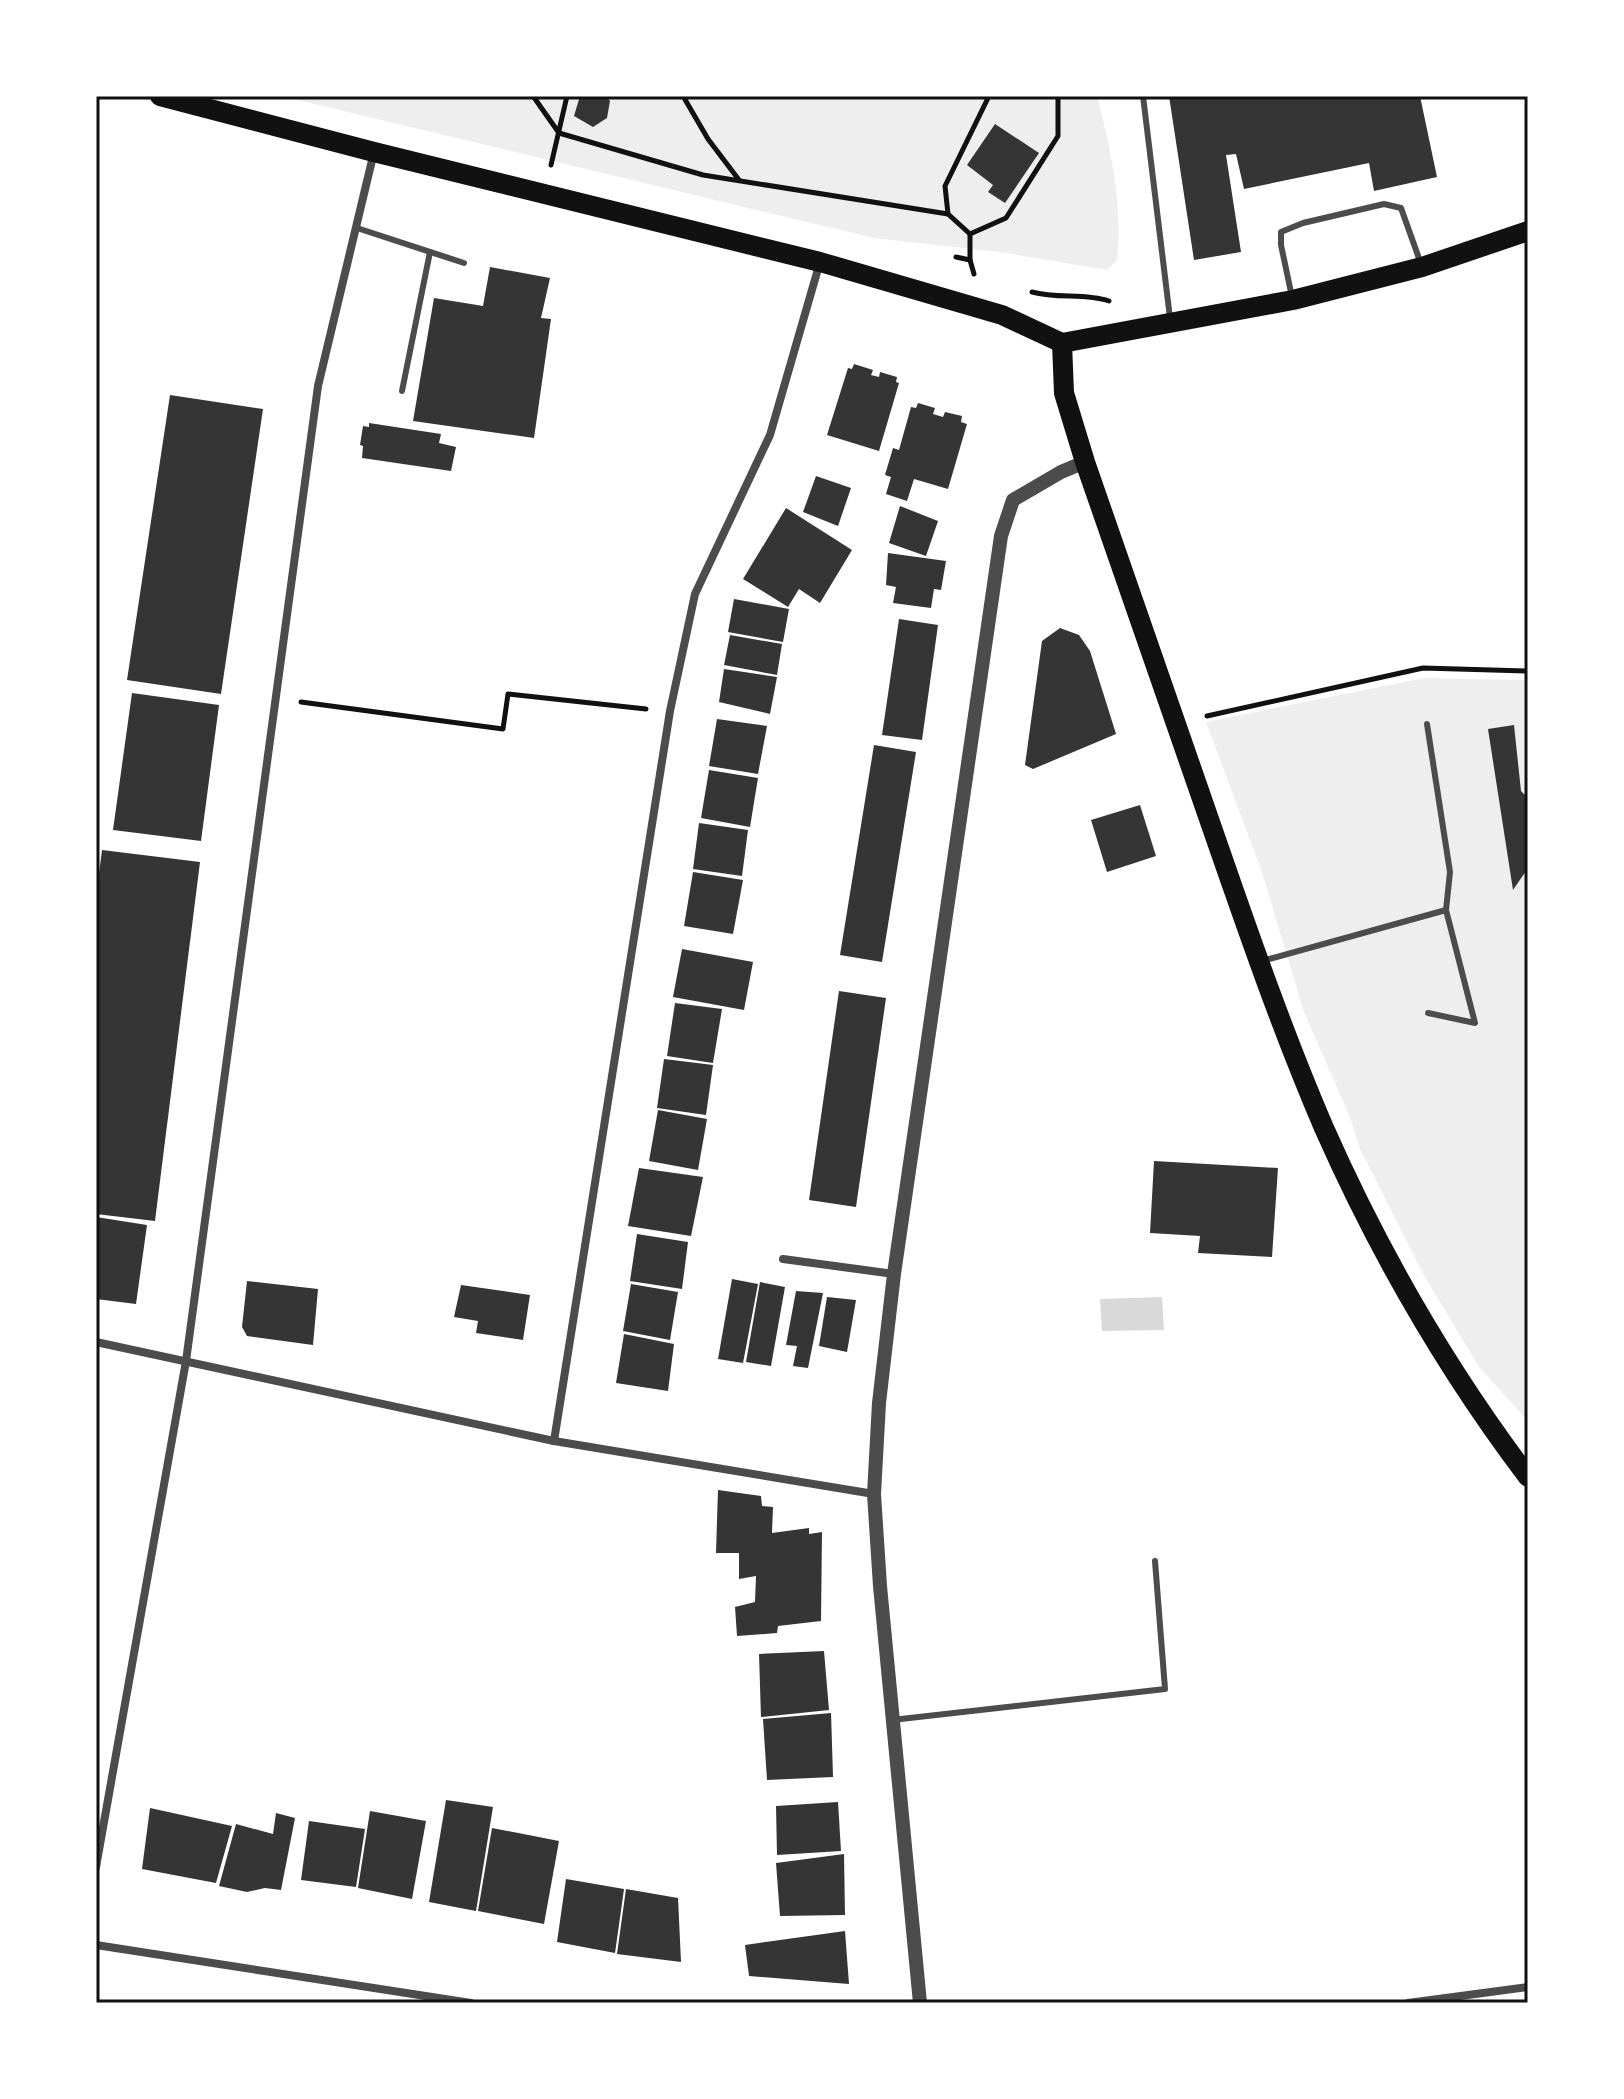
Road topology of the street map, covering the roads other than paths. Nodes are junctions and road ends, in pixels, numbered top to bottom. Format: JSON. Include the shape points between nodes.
{"nodes":[{"id":1,"x":160,"y":96,"type":"edge"},
{"id":2,"x":1143,"y":96,"type":"edge"},
{"id":3,"x":374,"y":152,"type":"junction"},
{"id":4,"x":357,"y":228,"type":"junction"},
{"id":5,"x":1528,"y":231,"type":"edge"},
{"id":6,"x":430,"y":252,"type":"junction"},
{"id":7,"x":820,"y":262,"type":"junction"},
{"id":8,"x":464,"y":263,"type":"dead end"},
{"id":9,"x":1422,"y":267,"type":"junction"},
{"id":10,"x":1293,"y":300,"type":"junction"},
{"id":11,"x":1170,"y":321,"type":"junction"},
{"id":12,"x":1062,"y":343,"type":"junction"},
{"id":13,"x":402,"y":391,"type":"dead end"},
{"id":14,"x":1085,"y":462,"type":"junction"},
{"id":15,"x":1427,"y":724,"type":"dead end"},
{"id":16,"x":1446,"y":910,"type":"junction"},
{"id":17,"x":1259,"y":962,"type":"junction"},
{"id":18,"x":1428,"y":1013,"type":"dead end"},
{"id":19,"x":783,"y":1259,"type":"dead end"},
{"id":20,"x":894,"y":1274,"type":"junction"},
{"id":21,"x":96,"y":1342,"type":"edge"},
{"id":22,"x":186,"y":1361,"type":"junction"},
{"id":23,"x":554,"y":1441,"type":"junction"},
{"id":24,"x":1528,"y":1477,"type":"edge"},
{"id":25,"x":874,"y":1494,"type":"junction"},
{"id":26,"x":1155,"y":1561,"type":"dead end"},
{"id":27,"x":892,"y":1720,"type":"junction"},
{"id":28,"x":96,"y":1867,"type":"edge"},
{"id":29,"x":96,"y":1945,"type":"edge"},
{"id":30,"x":1528,"y":1987,"type":"edge"},
{"id":31,"x":471,"y":2003,"type":"edge"},
{"id":32,"x":920,"y":2003,"type":"edge"},
{"id":33,"x":1408,"y":2003,"type":"edge"}],
"edges":[{"from":1,"to":3,"type":"main road"},
{"from":2,"to":11,"type":"lane"},
{"from":3,"to":4,"type":"street"},
{"from":3,"to":7,"type":"main road"},
{"from":4,"to":6,"type":"lane"},
{"from":4,"to":22,"type":"street","via":[[318,386]]},
{"from":5,"to":9,"type":"main road"},
{"from":6,"to":8,"type":"lane"},
{"from":6,"to":13,"type":"lane"},
{"from":7,"to":12,"type":"main road","via":[[1002,315]]},
{"from":7,"to":23,"type":"street","via":[[770,435],[695,594],[670,711]]},
{"from":9,"to":10,"type":"main road"},
{"from":9,"to":10,"type":"lane","via":[[1401,208],[1384,204],[1303,223],[1281,232]]},
{"from":10,"to":11,"type":"main road"},
{"from":11,"to":12,"type":"main road"},
{"from":12,"to":14,"type":"main road","via":[[1064,393]]},
{"from":14,"to":17,"type":"main road"},
{"from":14,"to":20,"type":"street","via":[[1013,500],[1001,536]]},
{"from":15,"to":16,"type":"lane","via":[[1450,872]]},
{"from":16,"to":17,"type":"lane"},
{"from":16,"to":18,"type":"lane","via":[[1475,1023]]},
{"from":17,"to":24,"type":"main road","via":[[1325,1128],[1389,1258],[1492,1430]]},
{"from":19,"to":20,"type":"street"},
{"from":20,"to":25,"type":"street"},
{"from":21,"to":22,"type":"street"},
{"from":22,"to":23,"type":"street"},
{"from":22,"to":28,"type":"street"},
{"from":23,"to":25,"type":"street"},
{"from":25,"to":27,"type":"street"},
{"from":26,"to":27,"type":"lane","via":[[1165,1689]]},
{"from":27,"to":32,"type":"street"},
{"from":29,"to":31,"type":"street"},
{"from":30,"to":33,"type":"street"}]}
